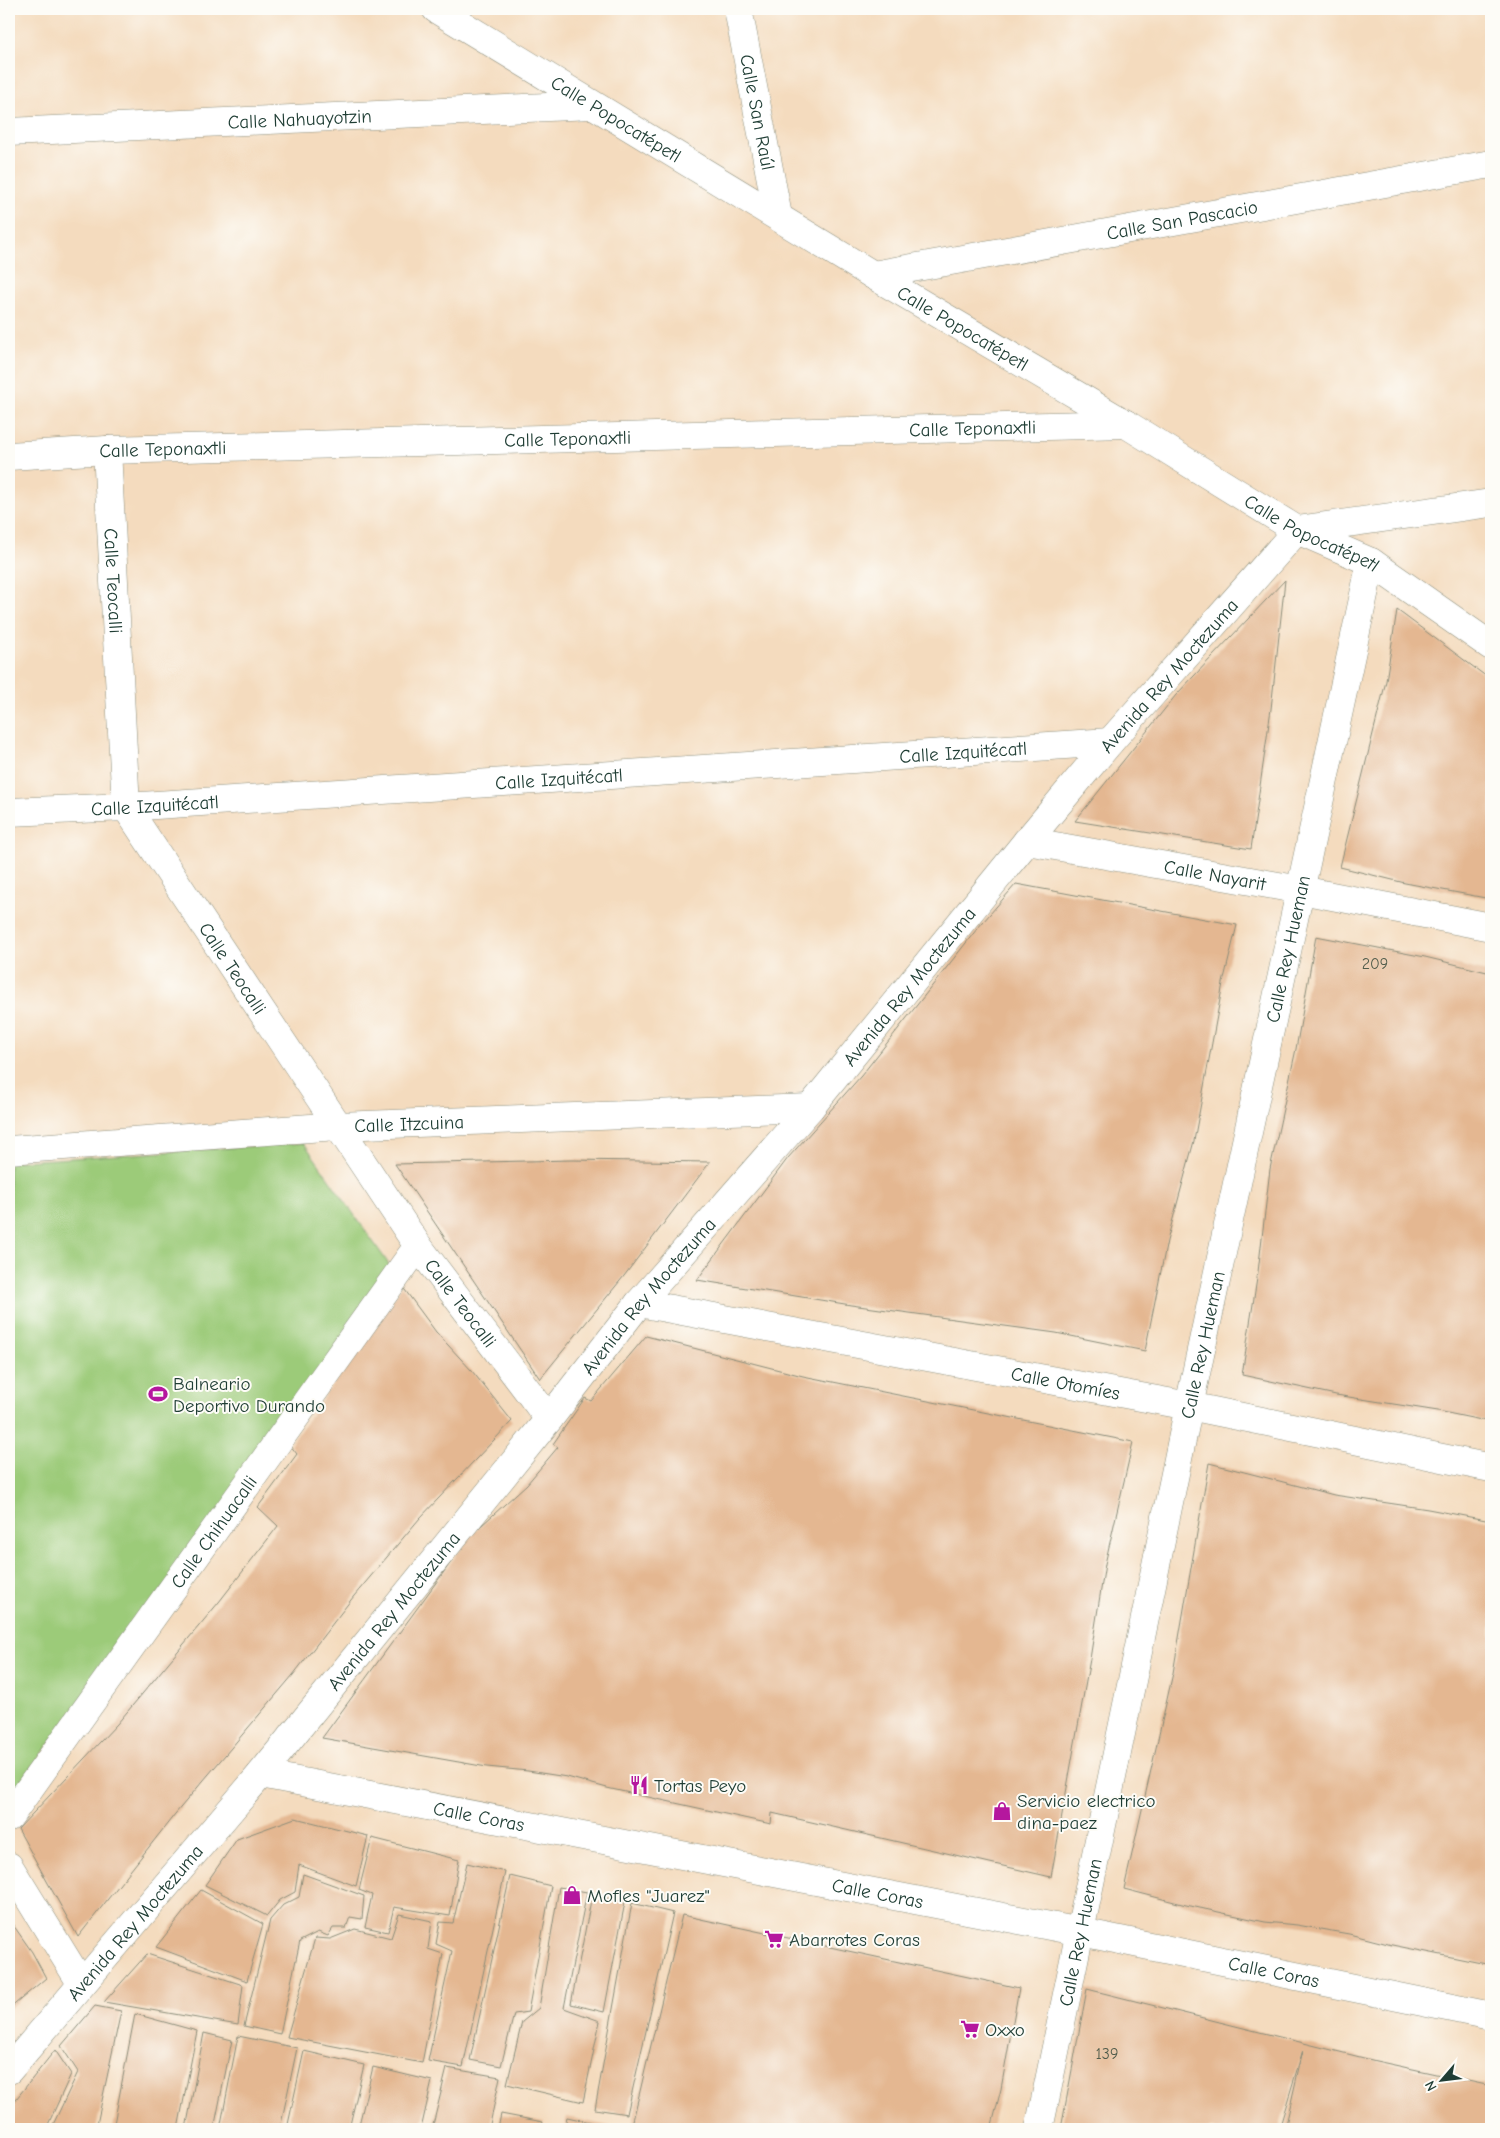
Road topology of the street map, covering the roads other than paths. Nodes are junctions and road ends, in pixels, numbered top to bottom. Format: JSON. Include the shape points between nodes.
{"nodes":[{"id":1,"x":436,"y":9,"type":"edge"},
{"id":2,"x":738,"y":9,"type":"edge"},
{"id":3,"x":591,"y":105,"type":"junction"},
{"id":4,"x":9,"y":132,"type":"edge"},
{"id":5,"x":1491,"y":164,"type":"edge"},
{"id":6,"x":778,"y":216,"type":"junction"},
{"id":7,"x":873,"y":275,"type":"junction"},
{"id":8,"x":1126,"y":424,"type":"junction"},
{"id":9,"x":107,"y":450,"type":"junction"},
{"id":10,"x":9,"y":456,"type":"edge"},
{"id":11,"x":1491,"y":503,"type":"edge"},
{"id":12,"x":1297,"y":530,"type":"junction"},
{"id":13,"x":1371,"y":562,"type":"junction"},
{"id":14,"x":1491,"y":646,"type":"edge"},
{"id":15,"x":1110,"y":742,"type":"junction"},
{"id":16,"x":126,"y":807,"type":"junction"},
{"id":17,"x":9,"y":812,"type":"edge"},
{"id":18,"x":1027,"y":841,"type":"junction"},
{"id":19,"x":1301,"y":890,"type":"junction"},
{"id":20,"x":1491,"y":927,"type":"edge"},
{"id":21,"x":810,"y":1108,"type":"junction"},
{"id":22,"x":338,"y":1126,"type":"junction"},
{"id":23,"x":9,"y":1150,"type":"edge"},
{"id":24,"x":418,"y":1246,"type":"junction"},
{"id":25,"x":639,"y":1303,"type":"junction"},
{"id":26,"x":1189,"y":1406,"type":"junction"},
{"id":27,"x":549,"y":1419,"type":"junction"},
{"id":28,"x":1491,"y":1468,"type":"edge"},
{"id":29,"x":261,"y":1774,"type":"junction"},
{"id":30,"x":9,"y":1817,"type":"edge"},
{"id":31,"x":9,"y":1866,"type":"edge"},
{"id":32,"x":1081,"y":1932,"type":"junction"},
{"id":33,"x":81,"y":1983,"type":"junction"},
{"id":34,"x":1491,"y":2016,"type":"edge"},
{"id":35,"x":9,"y":2070,"type":"edge"},
{"id":36,"x":1039,"y":2129,"type":"edge"}],
"edges":[{"from":1,"to":3,"type":"street","name":"Calle Popocatépetl"},
{"from":2,"to":6,"type":"street","name":"Calle San Raúl"},
{"from":3,"to":4,"type":"street","name":"Calle Nahuayotzin"},
{"from":3,"to":6,"type":"street","name":"Calle Popocatépetl"},
{"from":5,"to":7,"type":"street","name":"Calle San Pascacio"},
{"from":6,"to":7,"type":"street","name":"Calle Popocatépetl"},
{"from":7,"to":8,"type":"street","name":"Calle Popocatépetl"},
{"from":8,"to":9,"type":"street","name":"Calle Teponaxtli"},
{"from":8,"to":12,"type":"street","name":"Calle Popocatépetl"},
{"from":9,"to":10,"type":"street","name":"Calle Teponaxtli"},
{"from":9,"to":16,"type":"street","name":"Calle Teocalli"},
{"from":11,"to":12,"type":"street"},
{"from":12,"to":13,"type":"street","name":"Calle Popocatépetl"},
{"from":12,"to":15,"type":"street","name":"Avenida Rey Moctezuma"},
{"from":13,"to":14,"type":"street","name":"Calle Popocatépetl"},
{"from":13,"to":19,"type":"street","name":"Calle Rey Hueman"},
{"from":15,"to":16,"type":"street","name":"Calle Izquitécatl"},
{"from":15,"to":18,"type":"street","name":"Avenida Rey Moctezuma"},
{"from":16,"to":17,"type":"street","name":"Calle Izquitécatl"},
{"from":16,"to":22,"type":"street","name":"Calle Teocalli"},
{"from":18,"to":19,"type":"street","name":"Calle Nayarit"},
{"from":18,"to":21,"type":"street","name":"Avenida Rey Moctezuma"},
{"from":19,"to":20,"type":"street","name":"Calle Nayarit"},
{"from":19,"to":26,"type":"street","name":"Calle Rey Hueman"},
{"from":21,"to":22,"type":"street","name":"Calle Itzcuina"},
{"from":21,"to":25,"type":"street","name":"Avenida Rey Moctezuma"},
{"from":22,"to":23,"type":"street","name":"Calle Itzcuina"},
{"from":22,"to":24,"type":"street","name":"Calle Teocalli"},
{"from":24,"to":27,"type":"street","name":"Calle Teocalli"},
{"from":24,"to":30,"type":"street","name":"Calle Chihuacalli"},
{"from":25,"to":26,"type":"street","name":"Calle Otomíes"},
{"from":25,"to":27,"type":"street","name":"Avenida Rey Moctezuma"},
{"from":26,"to":28,"type":"street","name":"Calle Otomíes"},
{"from":26,"to":32,"type":"street","name":"Calle Rey Hueman"},
{"from":27,"to":29,"type":"street","name":"Avenida Rey Moctezuma"},
{"from":29,"to":32,"type":"street","name":"Calle Coras"},
{"from":29,"to":33,"type":"street","name":"Avenida Rey Moctezuma"},
{"from":31,"to":33,"type":"street"},
{"from":32,"to":34,"type":"street","name":"Calle Coras"},
{"from":32,"to":36,"type":"street","name":"Calle Rey Hueman"},
{"from":33,"to":35,"type":"street","name":"Avenida Rey Moctezuma"}]}
